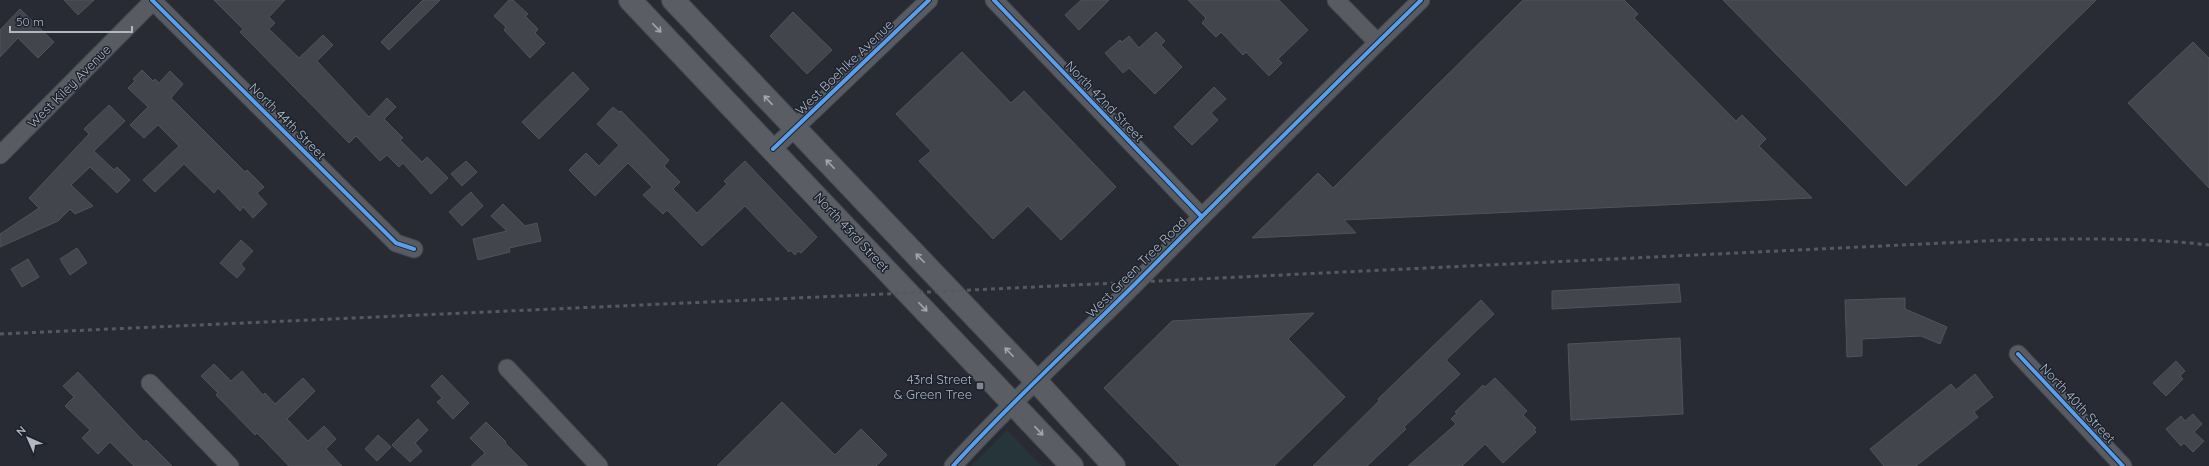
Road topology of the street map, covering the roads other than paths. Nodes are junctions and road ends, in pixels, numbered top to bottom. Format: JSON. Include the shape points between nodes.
{"nodes":[{"id":1,"x":153,"y":0,"type":"edge"},
{"id":2,"x":630,"y":0,"type":"edge"},
{"id":3,"x":673,"y":0,"type":"edge"},
{"id":4,"x":929,"y":0,"type":"edge"},
{"id":5,"x":994,"y":0,"type":"edge"},
{"id":6,"x":1336,"y":0,"type":"edge"},
{"id":7,"x":1421,"y":0,"type":"edge"},
{"id":8,"x":1377,"y":42,"type":"junction"},
{"id":9,"x":795,"y":128,"type":"junction"},
{"id":10,"x":773,"y":149,"type":"junction"},
{"id":11,"x":0,"y":155,"type":"edge"},
{"id":12,"x":1201,"y":216,"type":"junction"},
{"id":13,"x":414,"y":249,"type":"dead end"},
{"id":14,"x":2018,"y":354,"type":"dead end"},
{"id":15,"x":507,"y":368,"type":"dead end"},
{"id":16,"x":1036,"y":381,"type":"junction"},
{"id":17,"x":150,"y":383,"type":"dead end"},
{"id":18,"x":1013,"y":402,"type":"junction"},
{"id":19,"x":230,"y":466,"type":"edge"},
{"id":20,"x":600,"y":466,"type":"edge"},
{"id":21,"x":953,"y":466,"type":"edge"},
{"id":22,"x":1072,"y":466,"type":"edge"},
{"id":23,"x":1114,"y":466,"type":"edge"},
{"id":24,"x":2122,"y":466,"type":"edge"}],
"edges":[{"from":1,"to":11,"type":"street","name":"West Kiley Avenue"},
{"from":1,"to":13,"type":"street","name":"North 44th Street","via":[[396,243]]},
{"from":2,"to":10,"type":"main road","name":"North 43rd Street","one_way":true},
{"from":9,"to":3,"type":"main road","one_way":true},
{"from":4,"to":9,"type":"street","name":"West Boehlke Avenue"},
{"from":5,"to":12,"type":"street","name":"North 42nd Street"},
{"from":6,"to":8,"type":"street"},
{"from":7,"to":8,"type":"street","name":"West Green Tree Road"},
{"from":8,"to":12,"type":"street","name":"West Green Tree Road"},
{"from":9,"to":10,"type":"street","name":"West Boehlke Avenue"},
{"from":16,"to":9,"type":"main road","one_way":true},
{"from":10,"to":18,"type":"main road","name":"North 43rd Street","one_way":true},
{"from":12,"to":16,"type":"street","name":"West Green Tree Road"},
{"from":14,"to":24,"type":"street","name":"North 40th Street"},
{"from":15,"to":20,"type":"street"},
{"from":16,"to":18,"type":"street","name":"West Green Tree Road"},
{"from":16,"to":23,"type":"main road"},
{"from":17,"to":19,"type":"street"},
{"from":18,"to":21,"type":"street","name":"West Green Tree Road"},
{"from":18,"to":22,"type":"main road","name":"North 43rd Street","one_way":true}]}
